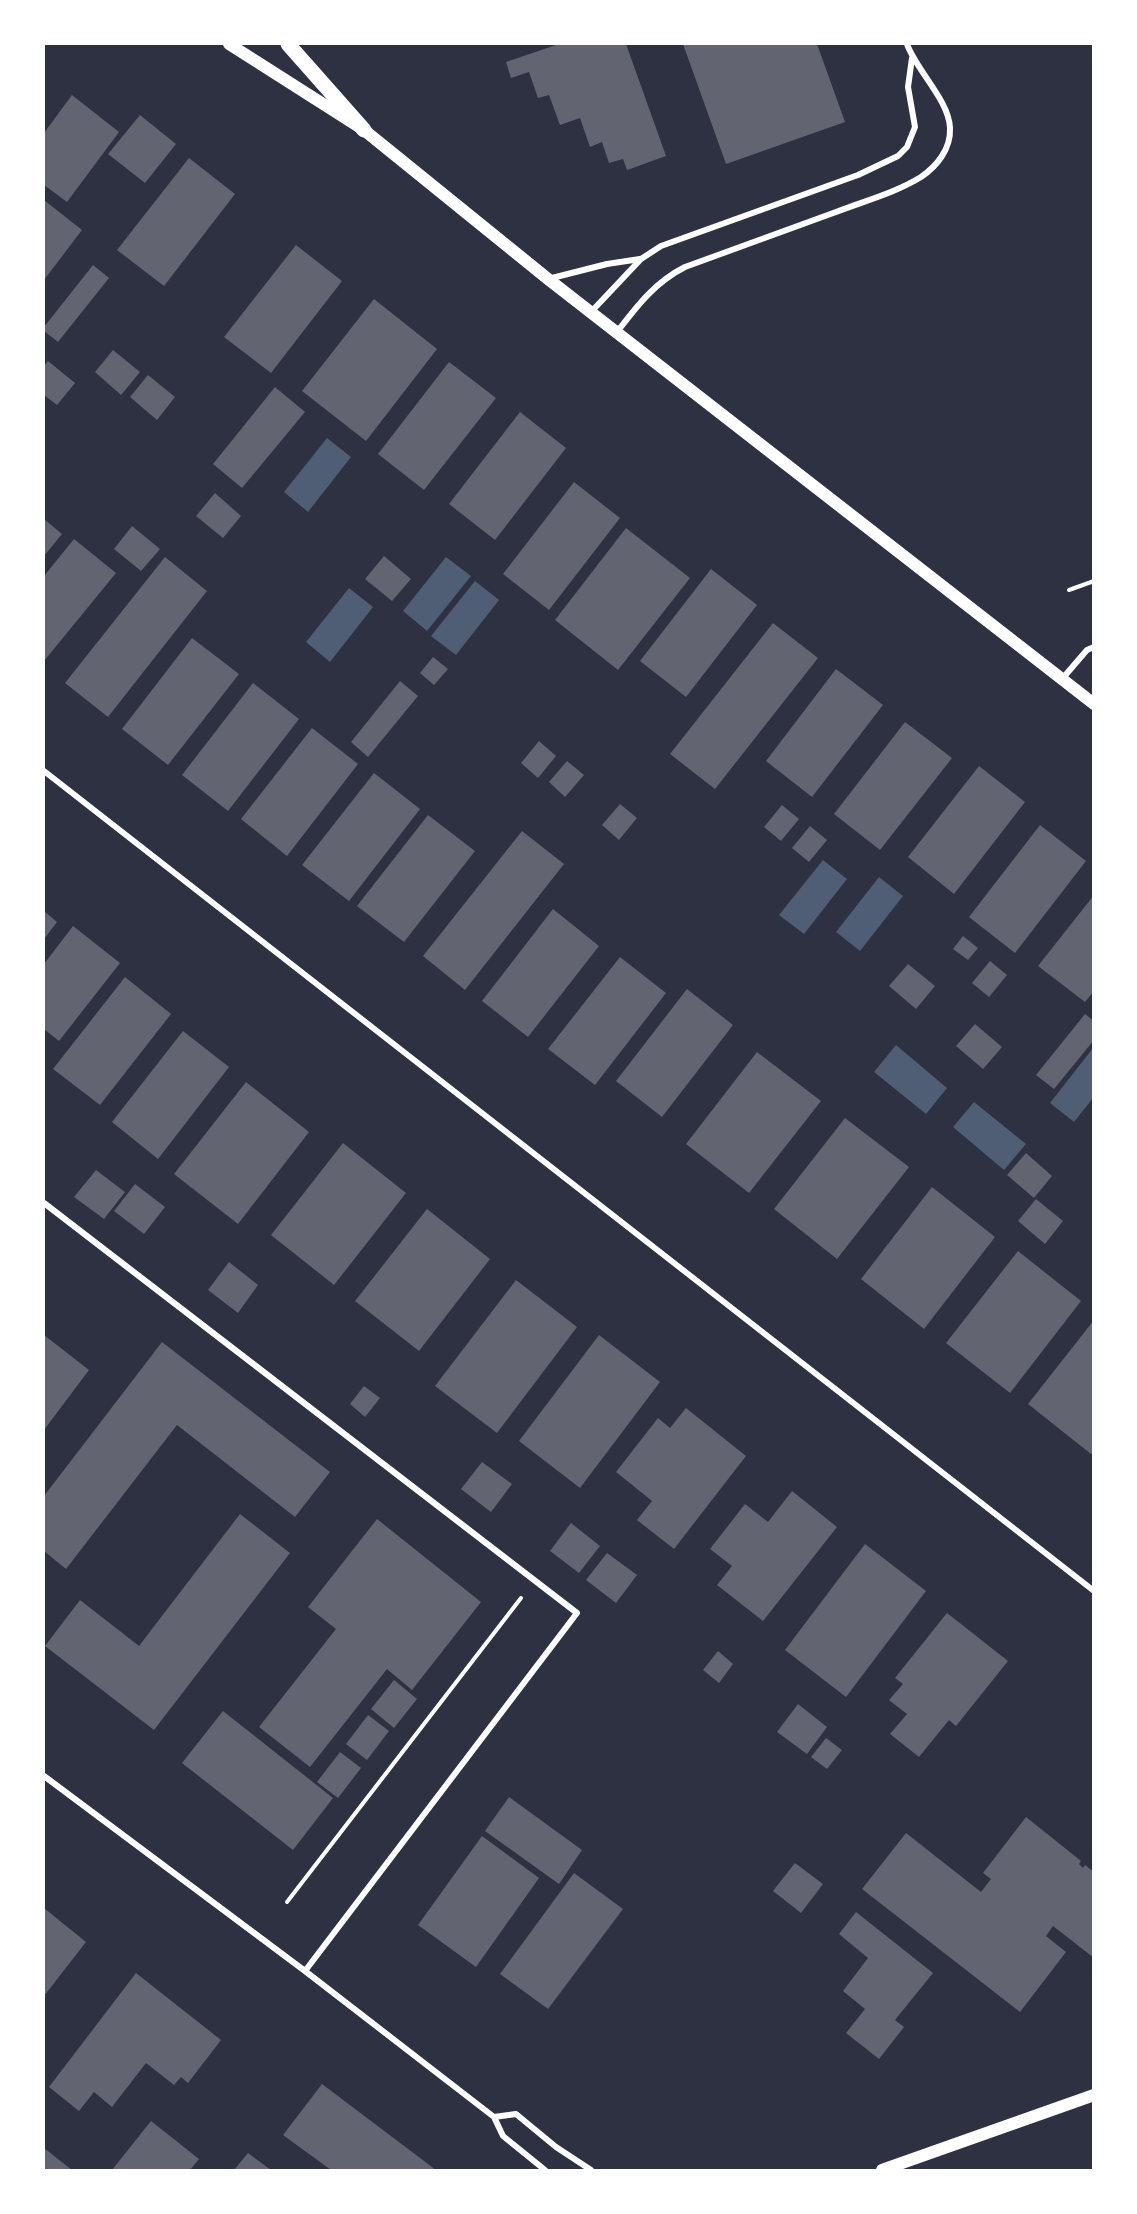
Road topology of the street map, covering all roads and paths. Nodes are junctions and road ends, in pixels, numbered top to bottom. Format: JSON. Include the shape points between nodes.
{"nodes":[{"id":1,"x":229,"y":44,"type":"edge"},
{"id":2,"x":288,"y":44,"type":"edge"},
{"id":3,"x":907,"y":44,"type":"edge"},
{"id":4,"x":912,"y":58,"type":"junction"},
{"id":5,"x":364,"y":130,"type":"junction"},
{"id":6,"x":641,"y":259,"type":"junction"},
{"id":7,"x":548,"y":279,"type":"junction"},
{"id":8,"x":591,"y":312,"type":"junction"},
{"id":9,"x":617,"y":332,"type":"junction"},
{"id":10,"x":1094,"y":581,"type":"edge"},
{"id":11,"x":1069,"y":590,"type":"dead end"},
{"id":12,"x":1094,"y":647,"type":"edge"},
{"id":13,"x":1062,"y":679,"type":"junction"},
{"id":14,"x":1094,"y":704,"type":"edge"},
{"id":15,"x":44,"y":771,"type":"edge"},
{"id":16,"x":44,"y":1203,"type":"edge"},
{"id":17,"x":1094,"y":1592,"type":"edge"},
{"id":18,"x":524,"y":1594,"type":"dead end"},
{"id":19,"x":44,"y":1776,"type":"edge"},
{"id":20,"x":287,"y":1902,"type":"dead end"},
{"id":21,"x":305,"y":1971,"type":"junction"},
{"id":22,"x":1094,"y":2096,"type":"edge"},
{"id":23,"x":494,"y":2117,"type":"junction"},
{"id":24,"x":544,"y":2170,"type":"edge"},
{"id":25,"x":591,"y":2170,"type":"edge"},
{"id":26,"x":882,"y":2170,"type":"edge"}],
"edges":[{"from":1,"to":5,"type":"main road"},
{"from":2,"to":5,"type":"main road"},
{"from":3,"to":4,"type":"street"},
{"from":4,"to":6,"type":"street","via":[[909,87],[915,127],[908,147],[898,156],[858,175],[661,246]]},
{"from":4,"to":9,"type":"street","via":[[932,84],[951,126],[950,142],[932,167],[882,195],[670,274],[645,296]]},
{"from":5,"to":7,"type":"main road"},
{"from":6,"to":7,"type":"street"},
{"from":6,"to":8,"type":"street"},
{"from":7,"to":8,"type":"main road"},
{"from":8,"to":9,"type":"main road"},
{"from":9,"to":13,"type":"main road"},
{"from":10,"to":11,"type":"path"},
{"from":12,"to":13,"type":"street"},
{"from":13,"to":14,"type":"main road"},
{"from":15,"to":17,"type":"street"},
{"from":16,"to":21,"type":"street","via":[[577,1613]]},
{"from":18,"to":20,"type":"path"},
{"from":19,"to":21,"type":"street"},
{"from":21,"to":23,"type":"street"},
{"from":22,"to":26,"type":"main road"},
{"from":23,"to":24,"type":"street","via":[[503,2136]]},
{"from":23,"to":25,"type":"street","via":[[516,2114]]}]}
